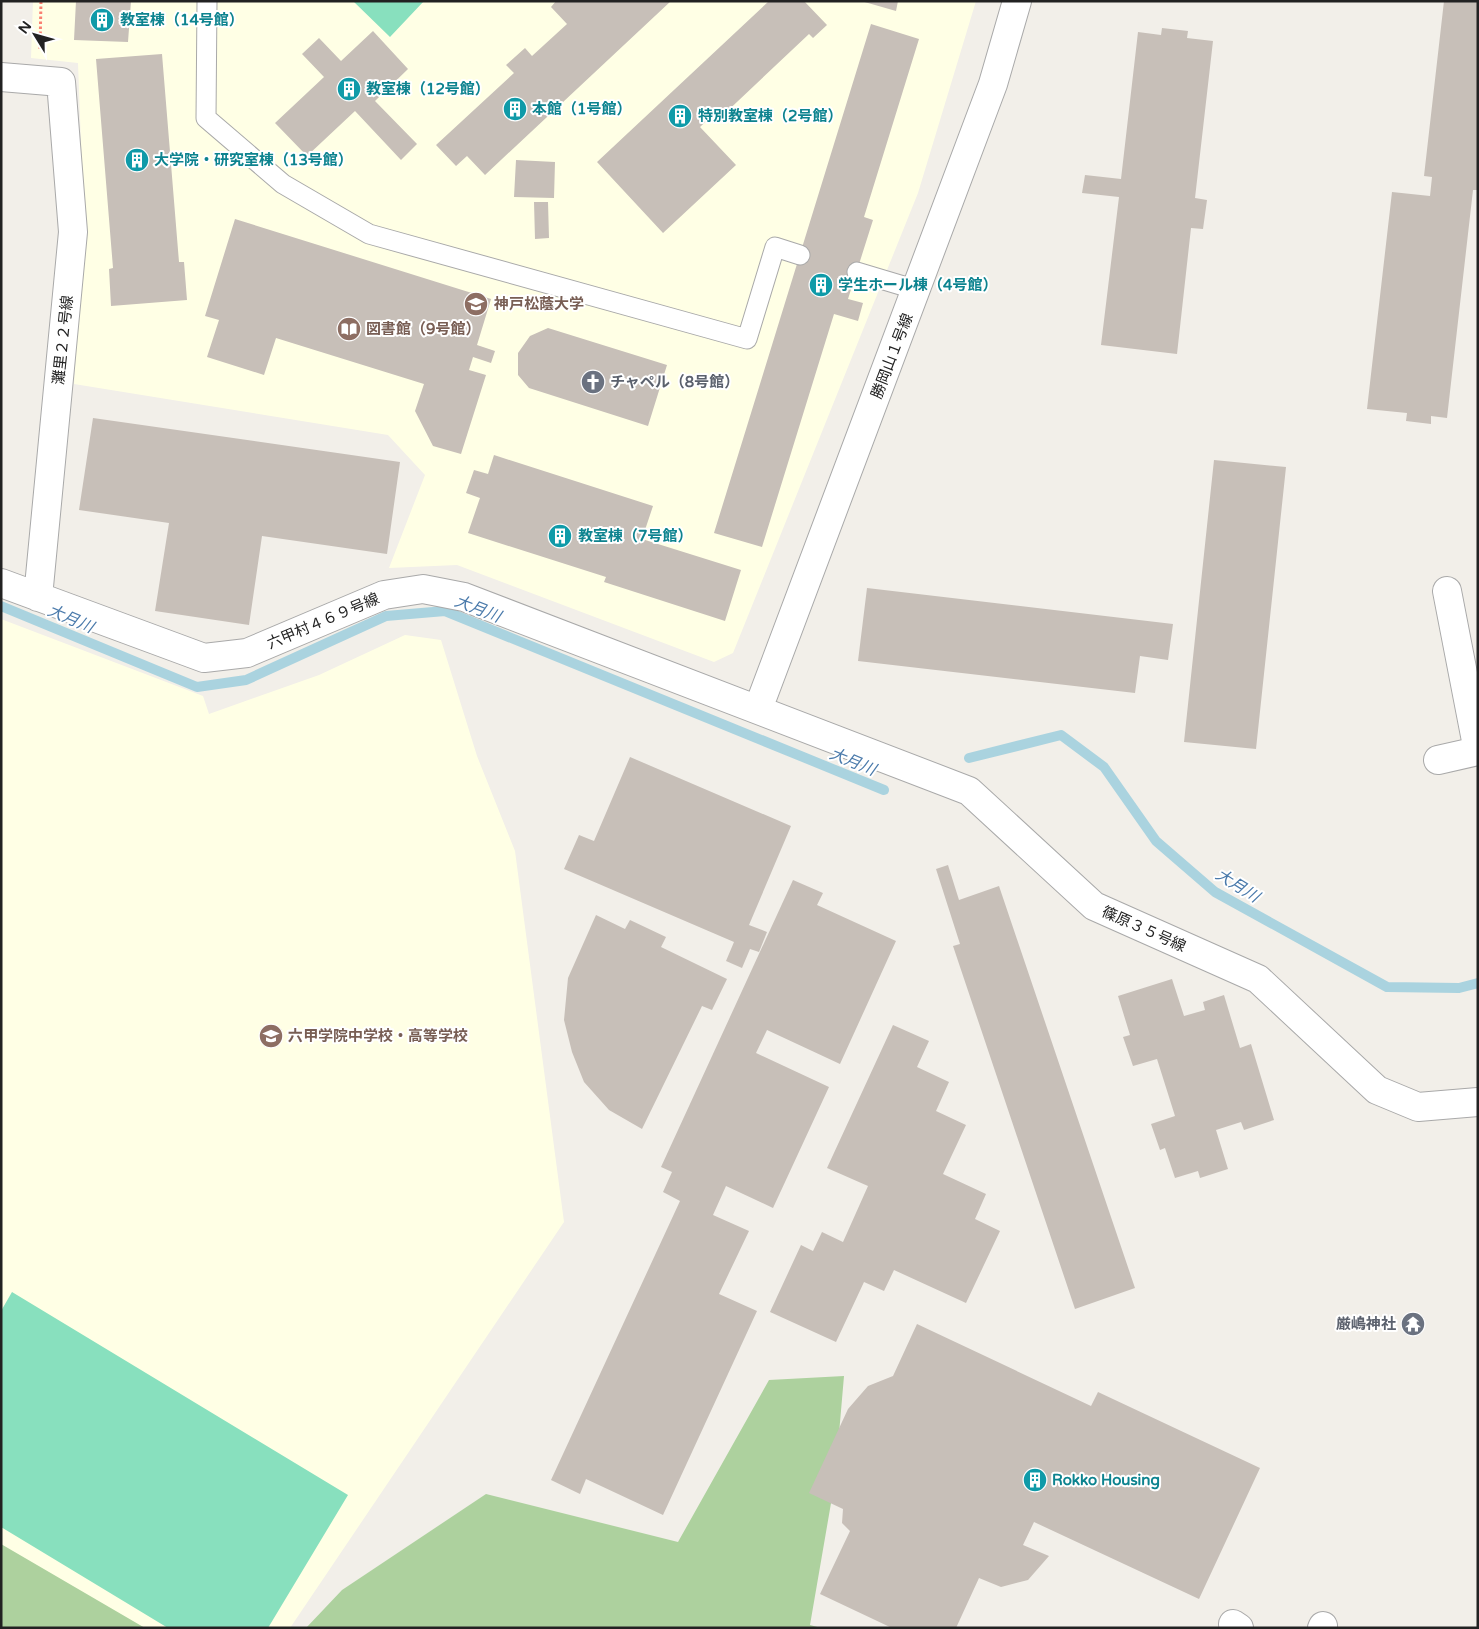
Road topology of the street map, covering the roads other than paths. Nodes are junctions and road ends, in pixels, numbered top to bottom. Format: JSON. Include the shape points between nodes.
{"nodes":[{"id":1,"x":207,"y":1,"type":"edge"},
{"id":2,"x":1017,"y":1,"type":"edge"},
{"id":3,"x":1,"y":77,"type":"edge"},
{"id":4,"x":800,"y":255,"type":"dead end"},
{"id":5,"x":857,"y":272,"type":"dead end"},
{"id":6,"x":917,"y":290,"type":"junction"},
{"id":7,"x":1,"y":583,"type":"edge"},
{"id":8,"x":1448,"y":591,"type":"dead end"},
{"id":9,"x":38,"y":597,"type":"junction"},
{"id":10,"x":758,"y":709,"type":"junction"},
{"id":11,"x":1438,"y":760,"type":"dead end"},
{"id":12,"x":1478,"y":1102,"type":"edge"}],
"edges":[{"from":1,"to":4,"type":"lane","via":[[206,118],[283,184],[369,234],[748,339],[775,247]]},
{"from":2,"to":6,"type":"street","name":"勝岡山１号線","via":[[993,84]]},
{"from":3,"to":9,"type":"street","name":"灘里２２号線","via":[[61,82],[73,232]]},
{"from":5,"to":6,"type":"lane"},
{"from":6,"to":10,"type":"street","name":"勝岡山１号線"},
{"from":7,"to":9,"type":"street","name":"六甲村４６９号線"},
{"from":8,"to":11,"type":"street","via":[[1478,751]]},
{"from":9,"to":10,"type":"street","name":"六甲村４６９号線","via":[[204,658],[247,653],[384,596],[423,589],[464,596]]},
{"from":10,"to":12,"type":"street","name":"篠原３５号線","via":[[969,791],[1094,906],[1258,979],[1376,1090],[1418,1107]]}]}
